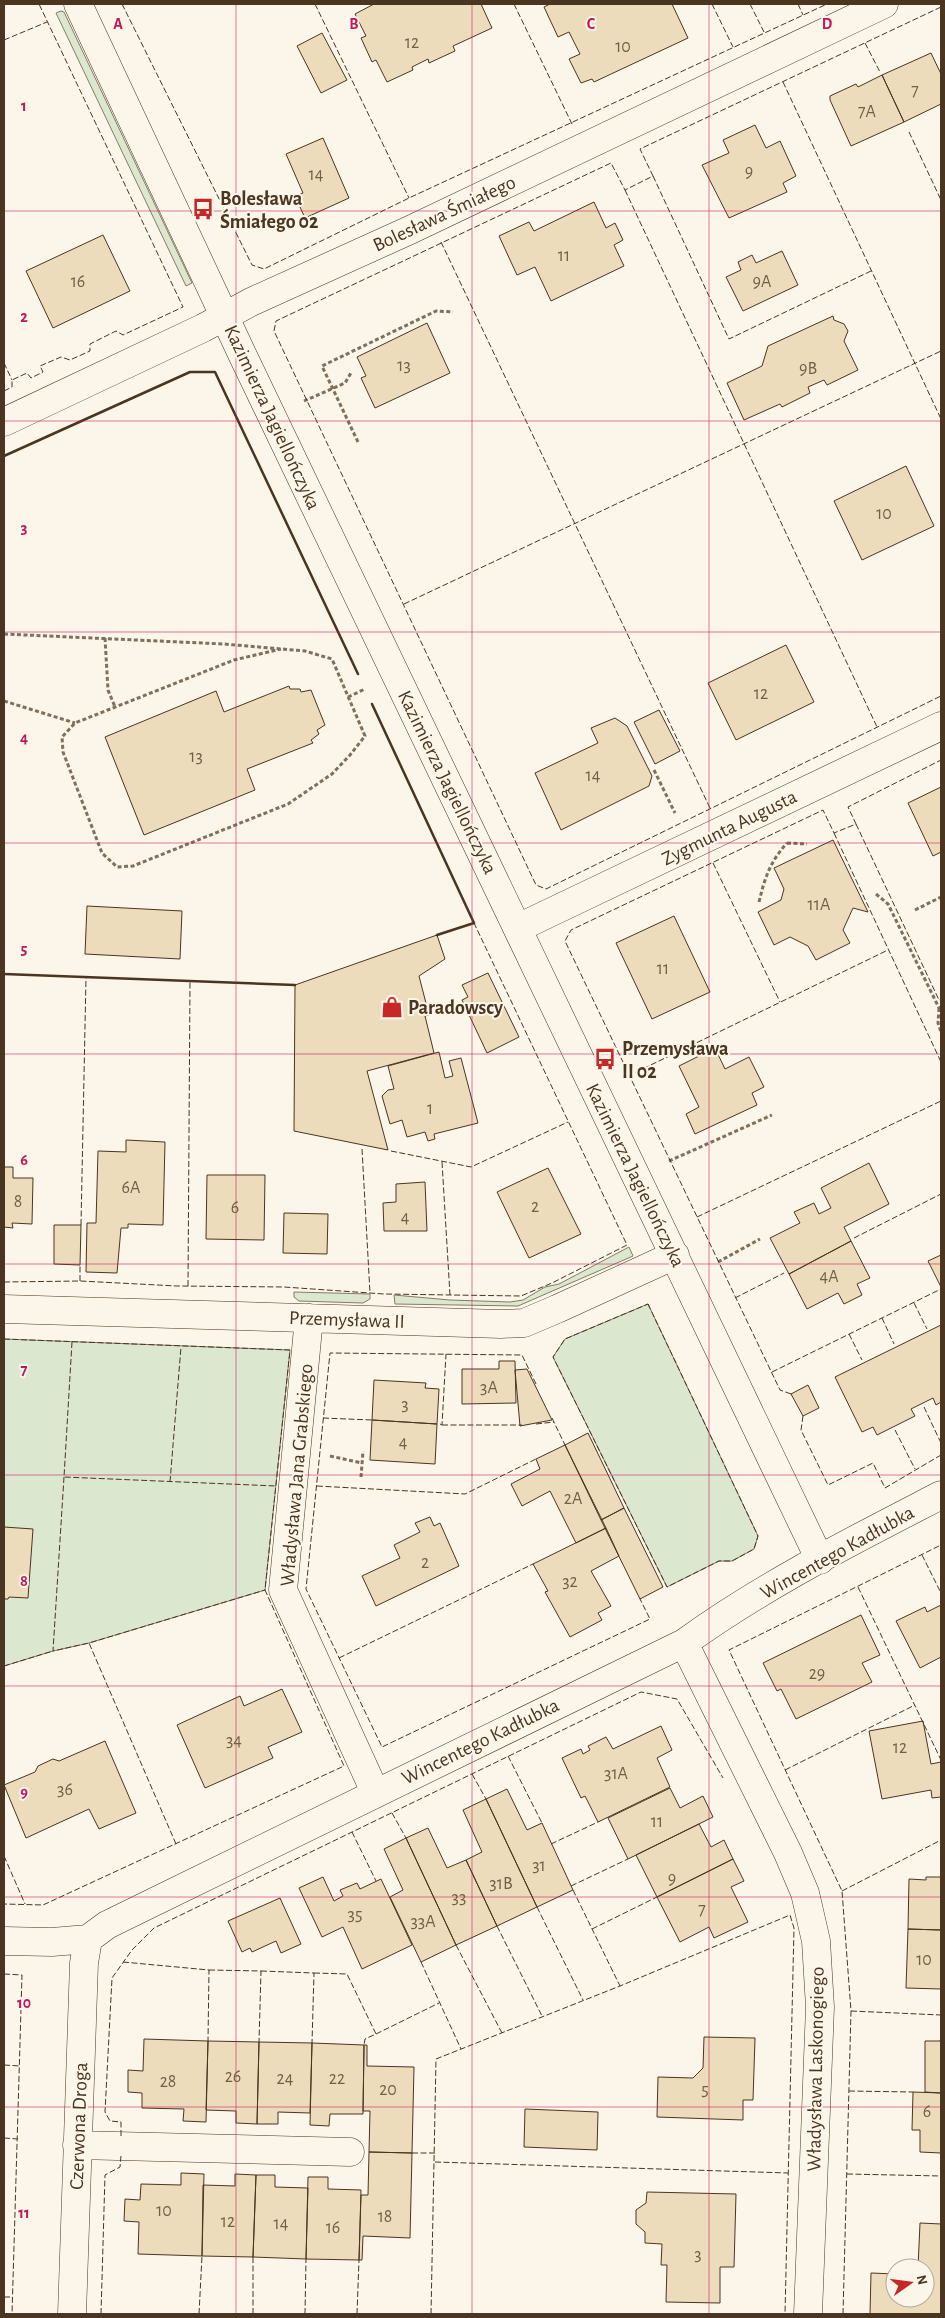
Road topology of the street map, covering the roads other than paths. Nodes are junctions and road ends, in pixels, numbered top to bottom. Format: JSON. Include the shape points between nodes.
{"nodes":[{"id":1,"x":78,"y":4,"type":"edge"},
{"id":2,"x":884,"y":4,"type":"edge"},
{"id":3,"x":226,"y":316,"type":"junction"},
{"id":4,"x":4,"y":422,"type":"edge"},
{"id":5,"x":941,"y":726,"type":"edge"},
{"id":6,"x":518,"y":928,"type":"junction"},
{"id":7,"x":675,"y":1255,"type":"junction"},
{"id":8,"x":4,"y":1309,"type":"edge"},
{"id":9,"x":309,"y":1318,"type":"junction"},
{"id":10,"x":941,"y":1495,"type":"edge"},
{"id":11,"x":820,"y":1560,"type":"junction"},
{"id":12,"x":684,"y":1643,"type":"junction"},
{"id":13,"x":376,"y":1792,"type":"junction"},
{"id":14,"x":88,"y":1939,"type":"junction"},
{"id":15,"x":4,"y":1941,"type":"edge"},
{"id":16,"x":77,"y":2145,"type":"junction"},
{"id":17,"x":350,"y":2152,"type":"dead end"},
{"id":18,"x":72,"y":2314,"type":"edge"},
{"id":19,"x":808,"y":2314,"type":"edge"}],
"edges":[{"from":1,"to":3,"type":"street","name":"Kazimierza Jagiellończyka"},
{"from":2,"to":3,"type":"street","name":"Bolesława Śmiałego"},
{"from":3,"to":4,"type":"street","name":"Bolesława Śmiałego"},
{"from":3,"to":6,"type":"street","name":"Kazimierza Jagiellończyka"},
{"from":5,"to":6,"type":"street","name":"Zygmunta Augusta"},
{"from":6,"to":7,"type":"street","name":"Kazimierza Jagiellończyka"},
{"from":7,"to":9,"type":"street","name":"Przemysława II","via":[[524,1322]]},
{"from":7,"to":11,"type":"street","name":"Kazimierza Jagiellończyka"},
{"from":8,"to":9,"type":"street","name":"Przemysława II"},
{"from":9,"to":13,"type":"street","name":"Władysława Jana Grabskiego","via":[[283,1590]]},
{"from":10,"to":11,"type":"street","name":"Wincentego Kadłubka"},
{"from":11,"to":12,"type":"street","name":"Wincentego Kadłubka","via":[[724,1614]]},
{"from":12,"to":13,"type":"street","name":"Wincentego Kadłubka"},
{"from":12,"to":19,"type":"street","name":"Władysława Laskonogiego","via":[[788,1853],[805,1894],[816,1941],[820,2007]]},
{"from":13,"to":14,"type":"street","name":"Wincentego Kadłubka","via":[[107,1925]]},
{"from":14,"to":15,"type":"street"},
{"from":14,"to":16,"type":"street","name":"Czerwona Droga","via":[[84,1963]]},
{"from":16,"to":17,"type":"street"},
{"from":16,"to":18,"type":"street","name":"Czerwona Droga"}]}
